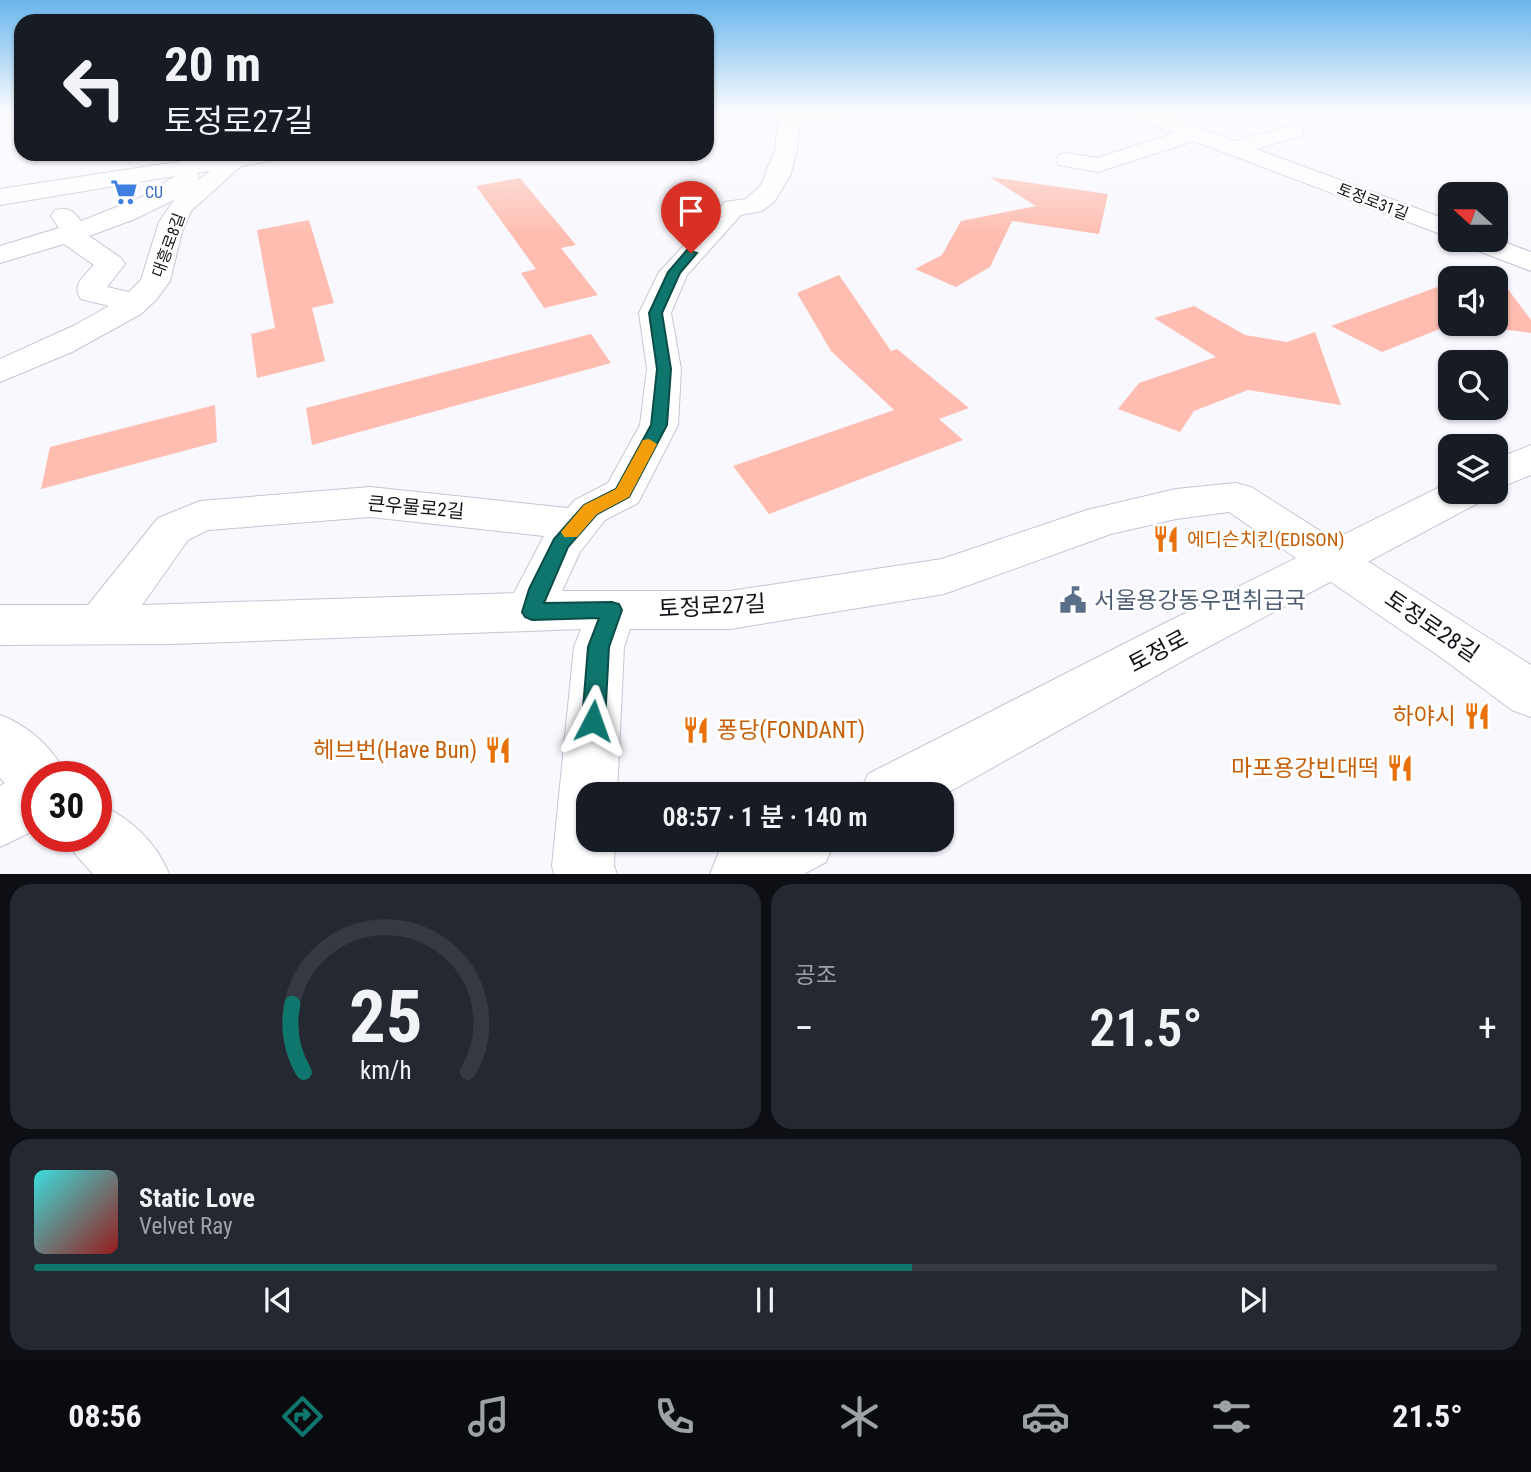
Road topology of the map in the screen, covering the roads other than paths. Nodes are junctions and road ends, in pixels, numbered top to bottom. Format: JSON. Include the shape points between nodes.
{"nodes":[{"id":1,"x":785,"y":154,"type":"edge"},
{"id":2,"x":1132,"y":154,"type":"edge"},
{"id":3,"x":1252,"y":154,"type":"edge"},
{"id":4,"x":1067,"y":160,"type":"dead end"},
{"id":5,"x":95,"y":161,"type":"edge"},
{"id":6,"x":228,"y":161,"type":"edge"},
{"id":7,"x":233,"y":161,"type":"edge"},
{"id":8,"x":188,"y":178,"type":"dead end"},
{"id":9,"x":83,"y":184,"type":"junction"},
{"id":10,"x":55,"y":188,"type":"junction"},
{"id":11,"x":0,"y":197,"type":"edge"},
{"id":12,"x":1438,"y":225,"type":"edge"},
{"id":13,"x":72,"y":232,"type":"junction"},
{"id":14,"x":1508,"y":235,"type":"edge"},
{"id":15,"x":1531,"y":235,"type":"edge"},
{"id":16,"x":1506,"y":252,"type":"edge"},
{"id":17,"x":0,"y":255,"type":"edge"},
{"id":18,"x":1531,"y":262,"type":"edge"},
{"id":19,"x":133,"y":302,"type":"junction"},
{"id":20,"x":0,"y":372,"type":"edge"},
{"id":21,"x":1531,"y":458,"type":"edge"},
{"id":22,"x":1508,"y":470,"type":"edge"},
{"id":23,"x":1442,"y":504,"type":"edge"},
{"id":24,"x":578,"y":524,"type":"junction"},
{"id":25,"x":1333,"y":560,"type":"junction"},
{"id":26,"x":612,"y":610,"type":"junction"},
{"id":27,"x":532,"y":612,"type":"junction"},
{"id":28,"x":101,"y":624,"type":"junction"},
{"id":29,"x":0,"y":625,"type":"edge"},
{"id":30,"x":1531,"y":694,"type":"edge"},
{"id":31,"x":0,"y":740,"type":"edge"},
{"id":32,"x":22,"y":761,"type":"edge"},
{"id":33,"x":589,"y":782,"type":"edge"},
{"id":34,"x":912,"y":782,"type":"edge"},
{"id":35,"x":21,"y":806,"type":"edge"},
{"id":36,"x":0,"y":818,"type":"edge"},
{"id":37,"x":112,"y":848,"type":"edge"},
{"id":38,"x":584,"y":852,"type":"edge"},
{"id":39,"x":781,"y":852,"type":"edge"},
{"id":40,"x":138,"y":873,"type":"edge"},
{"id":41,"x":586,"y":873,"type":"edge"},
{"id":42,"x":741,"y":873,"type":"edge"}],
"edges":[{"from":1,"to":24,"type":"street","via":[[779,175],[758,203],[734,208],[674,272],[655,313],[664,369],[659,425],[623,493],[590,510]]},
{"from":2,"to":4,"type":"street","via":[[1098,164]]},
{"from":3,"to":12,"type":"street","name":"토정로31길"},
{"from":5,"to":9,"type":"street"},
{"from":6,"to":9,"type":"street"},
{"from":7,"to":19,"type":"street","name":"대흥로8길","via":[[223,175],[181,208],[154,284]]},
{"from":8,"to":13,"type":"street","via":[[157,198]]},
{"from":9,"to":10,"type":"street"},
{"from":10,"to":11,"type":"street"},
{"from":10,"to":13,"type":"street","via":[[51,199]]},
{"from":13,"to":17,"type":"street"},
{"from":13,"to":19,"type":"street","via":[[72,237],[111,264],[92,285],[92,293]]},
{"from":14,"to":15,"type":"street"},
{"from":16,"to":18,"type":"street"},
{"from":19,"to":20,"type":"street","name":"대흥로8길","via":[[116,318]]},
{"from":21,"to":22,"type":"street"},
{"from":23,"to":25,"type":"street","name":"토정로"},
{"from":24,"to":27,"type":"street","via":[[561,544]]},
{"from":24,"to":28,"type":"street","name":"큰우물로2길","via":[[370,502],[200,516],[173,529]]},
{"from":25,"to":26,"type":"street","name":"토정로27길","via":[[1236,497],[1176,504],[1102,521],[944,576],[730,610]]},
{"from":25,"to":30,"type":"street","name":"토정로28길"},
{"from":25,"to":34,"type":"street","name":"토정로"},
{"from":26,"to":27,"type":"street","name":"토정로27길"},
{"from":26,"to":33,"type":"street","via":[[599,647]]},
{"from":27,"to":28,"type":"street","name":"토정로27길"},
{"from":28,"to":29,"type":"street","name":"토정로27길"},
{"from":31,"to":32,"type":"street"},
{"from":35,"to":36,"type":"street"},
{"from":37,"to":40,"type":"street"},
{"from":38,"to":41,"type":"street"},
{"from":39,"to":42,"type":"street"}]}
